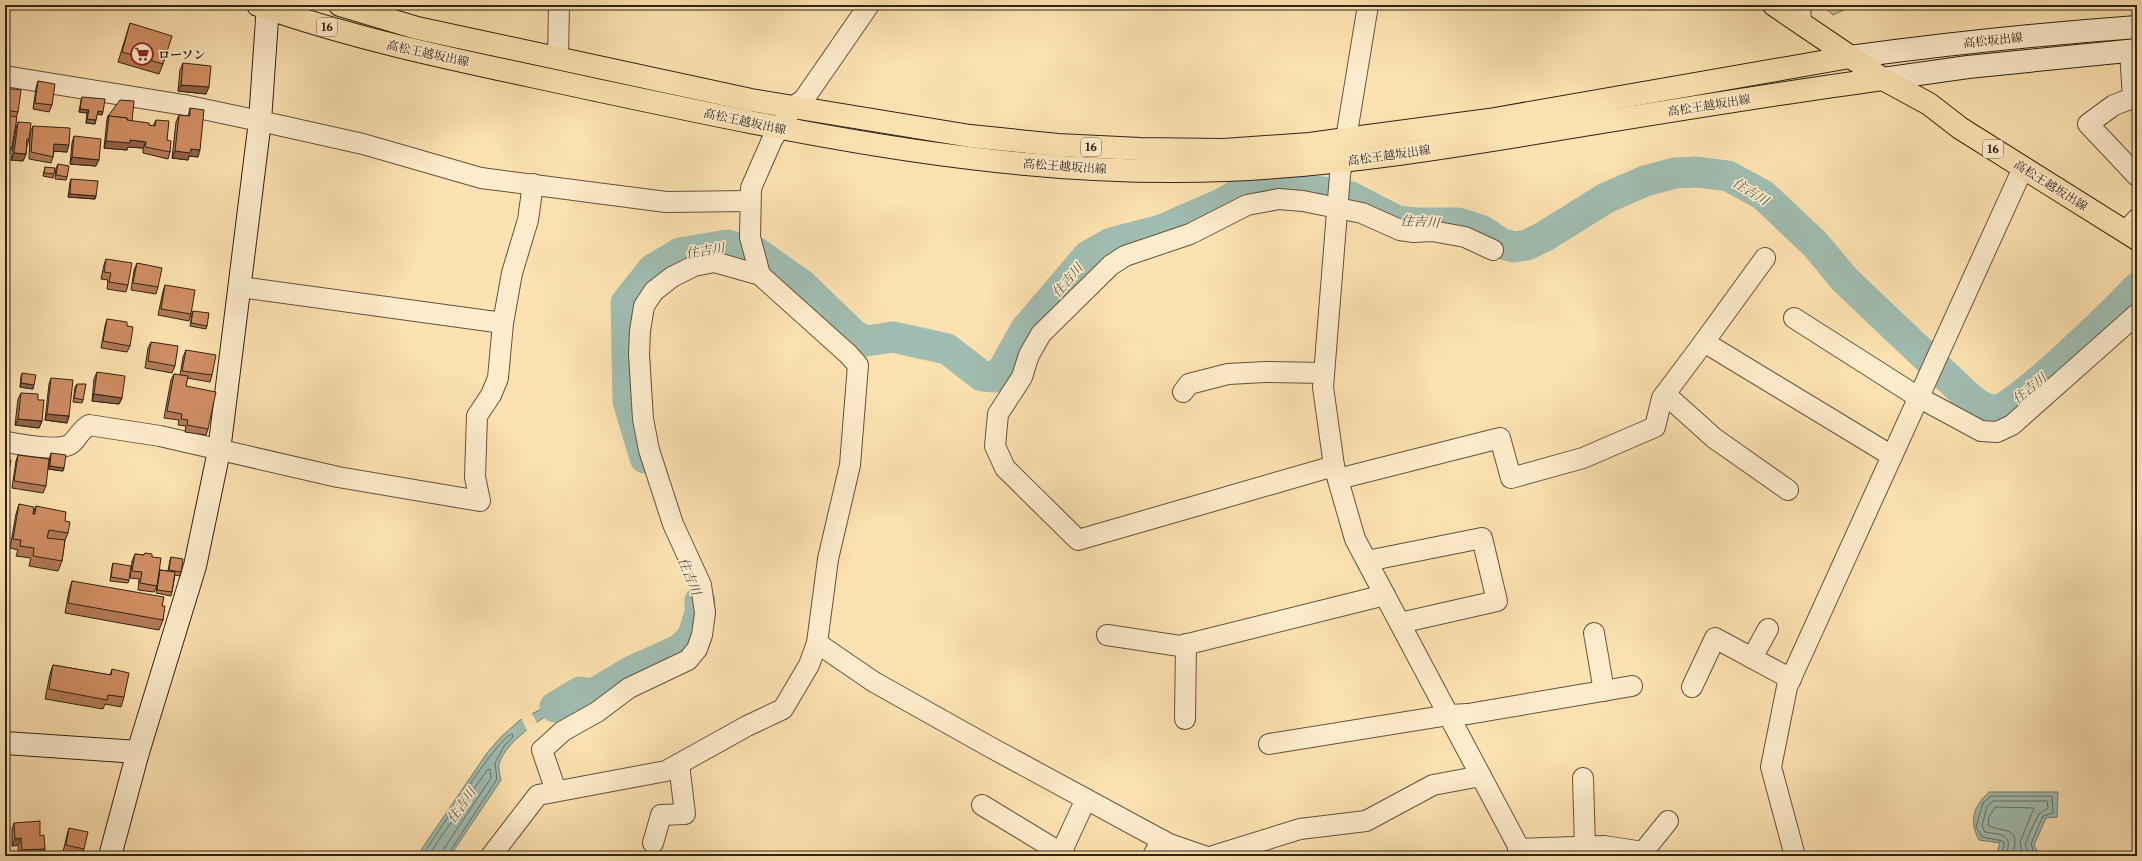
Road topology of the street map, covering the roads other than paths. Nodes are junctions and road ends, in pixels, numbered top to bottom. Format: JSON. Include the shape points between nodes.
{"nodes":[{"id":1,"x":340,"y":5,"type":"edge"},
{"id":2,"x":558,"y":5,"type":"edge"},
{"id":3,"x":869,"y":5,"type":"edge"},
{"id":4,"x":1368,"y":5,"type":"edge"},
{"id":5,"x":1774,"y":5,"type":"edge"},
{"id":6,"x":265,"y":6,"type":"edge"},
{"id":7,"x":1800,"y":14,"type":"edge"},
{"id":8,"x":2137,"y":27,"type":"edge"},
{"id":9,"x":2134,"y":50,"type":"edge"},
{"id":10,"x":558,"y":57,"type":"junction"},
{"id":11,"x":1850,"y":57,"type":"junction"},
{"id":12,"x":5,"y":76,"type":"edge"},
{"id":13,"x":1883,"y":79,"type":"junction"},
{"id":14,"x":793,"y":107,"type":"junction"},
{"id":15,"x":260,"y":120,"type":"junction"},
{"id":16,"x":780,"y":128,"type":"junction"},
{"id":17,"x":1346,"y":140,"type":"junction"},
{"id":18,"x":1342,"y":162,"type":"junction"},
{"id":19,"x":2023,"y":168,"type":"junction"},
{"id":20,"x":2137,"y":176,"type":"edge"},
{"id":21,"x":533,"y":184,"type":"junction"},
{"id":22,"x":1338,"y":198,"type":"junction"},
{"id":23,"x":750,"y":200,"type":"junction"},
{"id":24,"x":2133,"y":230,"type":"edge"},
{"id":25,"x":1493,"y":250,"type":"dead end"},
{"id":26,"x":1765,"y":258,"type":"dead end"},
{"id":27,"x":760,"y":276,"type":"junction"},
{"id":28,"x":240,"y":287,"type":"junction"},
{"id":29,"x":2137,"y":314,"type":"edge"},
{"id":30,"x":1794,"y":318,"type":"dead end"},
{"id":31,"x":503,"y":322,"type":"junction"},
{"id":32,"x":1704,"y":342,"type":"junction"},
{"id":33,"x":1324,"y":373,"type":"junction"},
{"id":34,"x":1183,"y":392,"type":"dead end"},
{"id":35,"x":1665,"y":394,"type":"junction"},
{"id":36,"x":1918,"y":397,"type":"junction"},
{"id":37,"x":5,"y":442,"type":"edge"},
{"id":38,"x":219,"y":450,"type":"junction"},
{"id":39,"x":1892,"y":456,"type":"junction"},
{"id":40,"x":1336,"y":473,"type":"junction"},
{"id":41,"x":1788,"y":490,"type":"dead end"},
{"id":42,"x":1367,"y":561,"type":"junction"},
{"id":43,"x":1385,"y":595,"type":"junction"},
{"id":44,"x":1400,"y":623,"type":"junction"},
{"id":45,"x":1768,"y":629,"type":"dead end"},
{"id":46,"x":1594,"y":633,"type":"dead end"},
{"id":47,"x":1107,"y":635,"type":"dead end"},
{"id":48,"x":817,"y":643,"type":"junction"},
{"id":49,"x":1186,"y":644,"type":"junction"},
{"id":50,"x":1752,"y":658,"type":"junction"},
{"id":51,"x":1791,"y":679,"type":"junction"},
{"id":52,"x":1632,"y":686,"type":"dead end"},
{"id":53,"x":1692,"y":687,"type":"dead end"},
{"id":54,"x":1604,"y":691,"type":"junction"},
{"id":55,"x":1449,"y":715,"type":"junction"},
{"id":56,"x":1185,"y":719,"type":"dead end"},
{"id":57,"x":5,"y":743,"type":"edge"},
{"id":58,"x":1269,"y":744,"type":"dead end"},
{"id":59,"x":138,"y":752,"type":"junction"},
{"id":60,"x":678,"y":764,"type":"junction"},
{"id":61,"x":1481,"y":776,"type":"junction"},
{"id":62,"x":1583,"y":778,"type":"dead end"},
{"id":63,"x":556,"y":791,"type":"junction"},
{"id":64,"x":1086,"y":799,"type":"junction"},
{"id":65,"x":982,"y":805,"type":"dead end"},
{"id":66,"x":1668,"y":821,"type":"dead end"},
{"id":67,"x":653,"y":843,"type":"dead end"},
{"id":68,"x":1585,"y":846,"type":"junction"},
{"id":69,"x":1157,"y":848,"type":"edge"},
{"id":70,"x":1519,"y":852,"type":"edge"},
{"id":71,"x":1063,"y":855,"type":"edge"},
{"id":72,"x":110,"y":856,"type":"edge"},
{"id":73,"x":491,"y":856,"type":"edge"},
{"id":74,"x":1204,"y":856,"type":"edge"},
{"id":75,"x":1213,"y":856,"type":"edge"},
{"id":76,"x":1795,"y":856,"type":"edge"}],
"edges":[{"from":1,"to":10,"type":"main road","name":"高松王越坂出線","number":"16","via":[[416,28]]},
{"from":2,"to":10,"type":"street"},
{"from":3,"to":14,"type":"street","via":[[804,98]]},
{"from":4,"to":17,"type":"street"},
{"from":5,"to":7,"type":"main road","name":"高松王越坂出線","number":"16"},
{"from":6,"to":15,"type":"street"},
{"from":6,"to":16,"type":"main road","name":"高松王越坂出線","number":"16","via":[[386,44]]},
{"from":7,"to":11,"type":"main road","name":"高松王越坂出線","number":"16"},
{"from":8,"to":11,"type":"street","name":"高松坂出線","via":[[2039,35]]},
{"from":9,"to":13,"type":"street","name":"高松坂出線","via":[[1968,67]]},
{"from":9,"to":20,"type":"street","via":[[2133,98],[2114,105],[2088,124]]},
{"from":10,"to":14,"type":"main road","name":"高松王越坂出線","number":"16","via":[[712,92]]},
{"from":11,"to":13,"type":"main road","name":"高松王越坂出線","number":"16"},
{"from":11,"to":17,"type":"main road","name":"高松王越坂出線","number":"16","via":[[1489,120]]},
{"from":12,"to":15,"type":"street"},
{"from":13,"to":18,"type":"main road","name":"高松王越坂出線","number":"16"},
{"from":13,"to":19,"type":"main road","name":"高松王越坂出線","number":"16","via":[[1929,104],[1960,128]]},
{"from":14,"to":16,"type":"street"},
{"from":14,"to":17,"type":"main road","name":"高松王越坂出線","number":"16","via":[[970,136],[1058,146],[1224,150]]},
{"from":15,"to":21,"type":"street","via":[[363,144],[481,178]]},
{"from":15,"to":28,"type":"street"},
{"from":16,"to":18,"type":"main road","name":"高松王越坂出線","number":"16","via":[[964,159],[1054,166],[1138,171],[1224,170]]},
{"from":16,"to":23,"type":"street","via":[[751,188]]},
{"from":17,"to":18,"type":"street"},
{"from":18,"to":22,"type":"street"},
{"from":19,"to":24,"type":"main road","name":"高松王越坂出線","number":"16"},
{"from":19,"to":36,"type":"street"},
{"from":21,"to":23,"type":"street","via":[[666,202]]},
{"from":21,"to":31,"type":"street","via":[[528,220],[512,273]]},
{"from":22,"to":25,"type":"street","via":[[1362,213],[1400,230],[1432,231],[1465,237]]},
{"from":22,"to":33,"type":"street"},
{"from":22,"to":40,"type":"street","via":[[1303,201],[1279,199],[1247,205],[1190,234],[1125,256],[1110,264],[1041,334],[1029,355],[1022,377],[998,414],[995,446],[1005,468],[1078,540]]},
{"from":23,"to":27,"type":"street","via":[[750,237]]},
{"from":26,"to":32,"type":"street"},
{"from":27,"to":48,"type":"street","via":[[858,365],[850,465],[828,559]]},
{"from":27,"to":63,"type":"street","via":[[714,262],[694,266],[672,277],[654,291],[644,306],[640,354],[643,419],[649,450],[673,524],[701,585],[705,613],[702,635],[697,649],[688,660],[630,688],[597,712],[563,731],[542,750]]},
{"from":28,"to":31,"type":"street"},
{"from":28,"to":38,"type":"street"},
{"from":29,"to":36,"type":"street","via":[[2012,424],[1997,432],[1981,431]]},
{"from":30,"to":36,"type":"street"},
{"from":31,"to":38,"type":"street","via":[[498,378],[478,416],[475,477],[480,501],[338,478]]},
{"from":32,"to":35,"type":"street"},
{"from":32,"to":39,"type":"street"},
{"from":33,"to":34,"type":"street","via":[[1228,374],[1189,384]]},
{"from":33,"to":40,"type":"street","via":[[1323,387]]},
{"from":35,"to":40,"type":"street","via":[[1655,427],[1583,458],[1511,478],[1500,438]]},
{"from":35,"to":41,"type":"street","via":[[1714,438]]},
{"from":36,"to":39,"type":"street"},
{"from":37,"to":38,"type":"street","via":[[62,448],[71,443],[80,431],[89,425],[160,436]]},
{"from":38,"to":59,"type":"street","via":[[195,566]]},
{"from":39,"to":51,"type":"street"},
{"from":40,"to":42,"type":"street","via":[[1355,539]]},
{"from":42,"to":43,"type":"street"},
{"from":42,"to":44,"type":"street","via":[[1482,538],[1496,601]]},
{"from":43,"to":44,"type":"street"},
{"from":43,"to":49,"type":"street"},
{"from":44,"to":55,"type":"street"},
{"from":45,"to":50,"type":"street"},
{"from":46,"to":54,"type":"street"},
{"from":47,"to":49,"type":"street","via":[[1180,646]]},
{"from":48,"to":60,"type":"street","via":[[809,665],[783,709]]},
{"from":48,"to":64,"type":"street","via":[[874,682]]},
{"from":49,"to":56,"type":"street"},
{"from":50,"to":51,"type":"street"},
{"from":50,"to":53,"type":"street","via":[[1715,638]]},
{"from":51,"to":76,"type":"street","via":[[1787,687],[1771,767]]},
{"from":52,"to":54,"type":"street"},
{"from":54,"to":55,"type":"street"},
{"from":55,"to":58,"type":"street"},
{"from":55,"to":61,"type":"street"},
{"from":57,"to":59,"type":"street"},
{"from":59,"to":72,"type":"street"},
{"from":60,"to":63,"type":"street","via":[[666,771]]},
{"from":60,"to":67,"type":"street","via":[[685,814],[661,815]]},
{"from":61,"to":70,"type":"street"},
{"from":61,"to":75,"type":"street","via":[[1433,785],[1366,821],[1300,830]]},
{"from":62,"to":68,"type":"street"},
{"from":63,"to":73,"type":"street","via":[[538,795]]},
{"from":64,"to":69,"type":"street"},
{"from":64,"to":71,"type":"street"},
{"from":65,"to":71,"type":"street","via":[[1048,843]]},
{"from":66,"to":68,"type":"street","via":[[1643,852]]},
{"from":68,"to":70,"type":"street"},
{"from":69,"to":74,"type":"street"}]}
